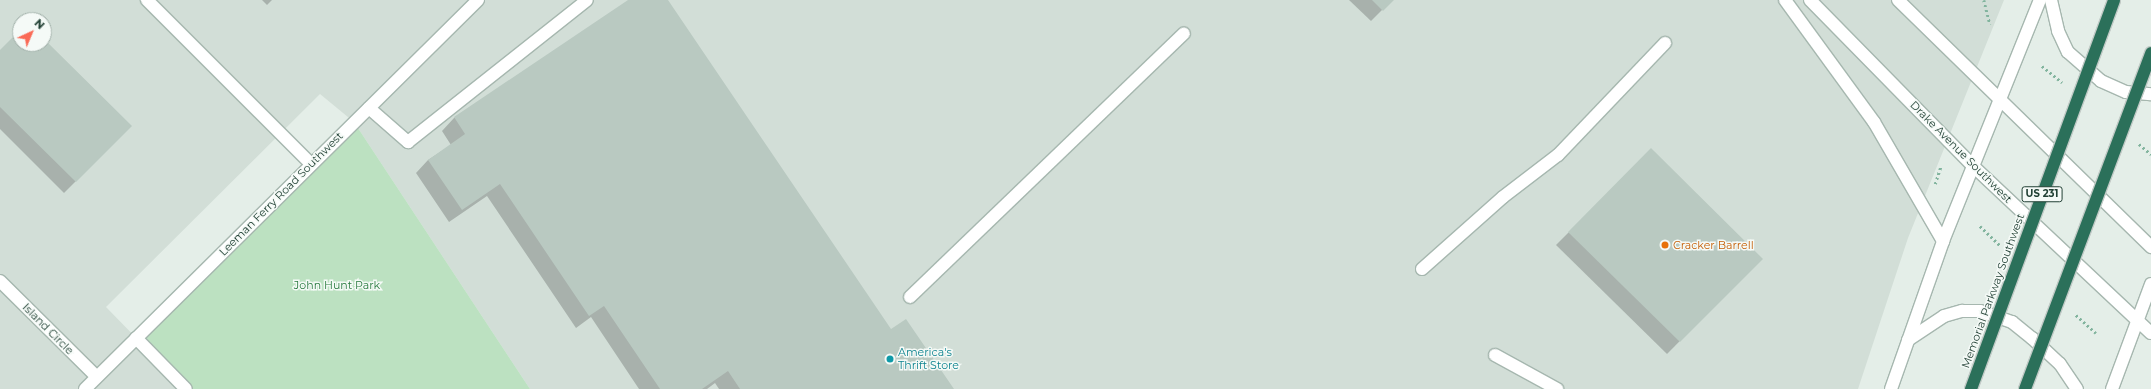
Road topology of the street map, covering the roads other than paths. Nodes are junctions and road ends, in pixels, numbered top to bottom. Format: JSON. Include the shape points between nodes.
{"nodes":[{"id":1,"x":147,"y":0,"type":"edge"},
{"id":2,"x":478,"y":0,"type":"edge"},
{"id":3,"x":587,"y":0,"type":"edge"},
{"id":4,"x":1785,"y":0,"type":"edge"},
{"id":5,"x":1810,"y":0,"type":"edge"},
{"id":6,"x":1898,"y":0,"type":"edge"},
{"id":7,"x":2040,"y":0,"type":"edge"},
{"id":8,"x":2051,"y":0,"type":"edge"},
{"id":9,"x":2114,"y":0,"type":"edge"},
{"id":10,"x":1184,"y":32,"type":"dead end"},
{"id":11,"x":1665,"y":44,"type":"dead end"},
{"id":12,"x":2151,"y":53,"type":"edge"},
{"id":13,"x":2151,"y":94,"type":"edge"},
{"id":14,"x":2000,"y":101,"type":"junction"},
{"id":15,"x":369,"y":108,"type":"junction"},
{"id":16,"x":311,"y":164,"type":"junction"},
{"id":17,"x":1973,"y":166,"type":"junction"},
{"id":18,"x":1943,"y":241,"type":"junction"},
{"id":19,"x":2151,"y":247,"type":"edge"},
{"id":20,"x":1422,"y":269,"type":"dead end"},
{"id":21,"x":0,"y":281,"type":"edge"},
{"id":22,"x":2151,"y":284,"type":"edge"},
{"id":23,"x":910,"y":297,"type":"dead end"},
{"id":24,"x":2136,"y":318,"type":"junction"},
{"id":25,"x":2151,"y":334,"type":"edge"},
{"id":26,"x":136,"y":338,"type":"junction"},
{"id":27,"x":1908,"y":340,"type":"junction"},
{"id":28,"x":1495,"y":355,"type":"dead end"},
{"id":29,"x":97,"y":377,"type":"junction"},
{"id":30,"x":85,"y":389,"type":"edge"},
{"id":31,"x":186,"y":389,"type":"edge"},
{"id":32,"x":1557,"y":389,"type":"edge"},
{"id":33,"x":1892,"y":389,"type":"edge"},
{"id":34,"x":1971,"y":389,"type":"edge"},
{"id":35,"x":2025,"y":389,"type":"edge"},
{"id":36,"x":2077,"y":389,"type":"edge"},
{"id":37,"x":2112,"y":389,"type":"edge"}],
"edges":[{"from":1,"to":16,"type":"street"},
{"from":2,"to":15,"type":"street","name":"Leeman Ferry Road Southwest"},
{"from":3,"to":15,"type":"street","via":[[408,142]]},
{"from":4,"to":18,"type":"street","via":[[1874,122]]},
{"from":5,"to":17,"type":"street","name":"Drake Avenue Southwest"},
{"from":6,"to":14,"type":"street"},
{"from":7,"to":14,"type":"street"},
{"from":8,"to":13,"type":"street","via":[[2058,32],[2068,52],[2101,80],[2126,92]]},
{"from":9,"to":34,"type":"highway","name":"Memorial Parkway Southwest","number":"US 231","bridge":true},
{"from":10,"to":23,"type":"street"},
{"from":11,"to":20,"type":"street","via":[[1558,155],[1503,197]]},
{"from":12,"to":35,"type":"highway","bridge":true},
{"from":14,"to":17,"type":"street"},
{"from":14,"to":19,"type":"street"},
{"from":15,"to":16,"type":"street","name":"Leeman Ferry Road Southwest"},
{"from":16,"to":26,"type":"street","name":"Leeman Ferry Road Southwest"},
{"from":17,"to":18,"type":"street"},
{"from":17,"to":24,"type":"street","name":"Drake Avenue Southwest"},
{"from":18,"to":27,"type":"street"},
{"from":21,"to":29,"type":"street","name":"Island Circle"},
{"from":22,"to":24,"type":"street"},
{"from":24,"to":25,"type":"street","name":"Drake Avenue Southwest"},
{"from":24,"to":37,"type":"street"},
{"from":26,"to":29,"type":"street","name":"Leeman Ferry Road Southwest"},
{"from":26,"to":31,"type":"street"},
{"from":27,"to":33,"type":"street"},
{"from":27,"to":36,"type":"street","via":[[1944,316],[1962,311],[1980,311],[2012,322],[2032,338],[2060,364]]},
{"from":28,"to":32,"type":"street"},
{"from":29,"to":30,"type":"street","name":"Leeman Ferry Road Southwest"}]}
